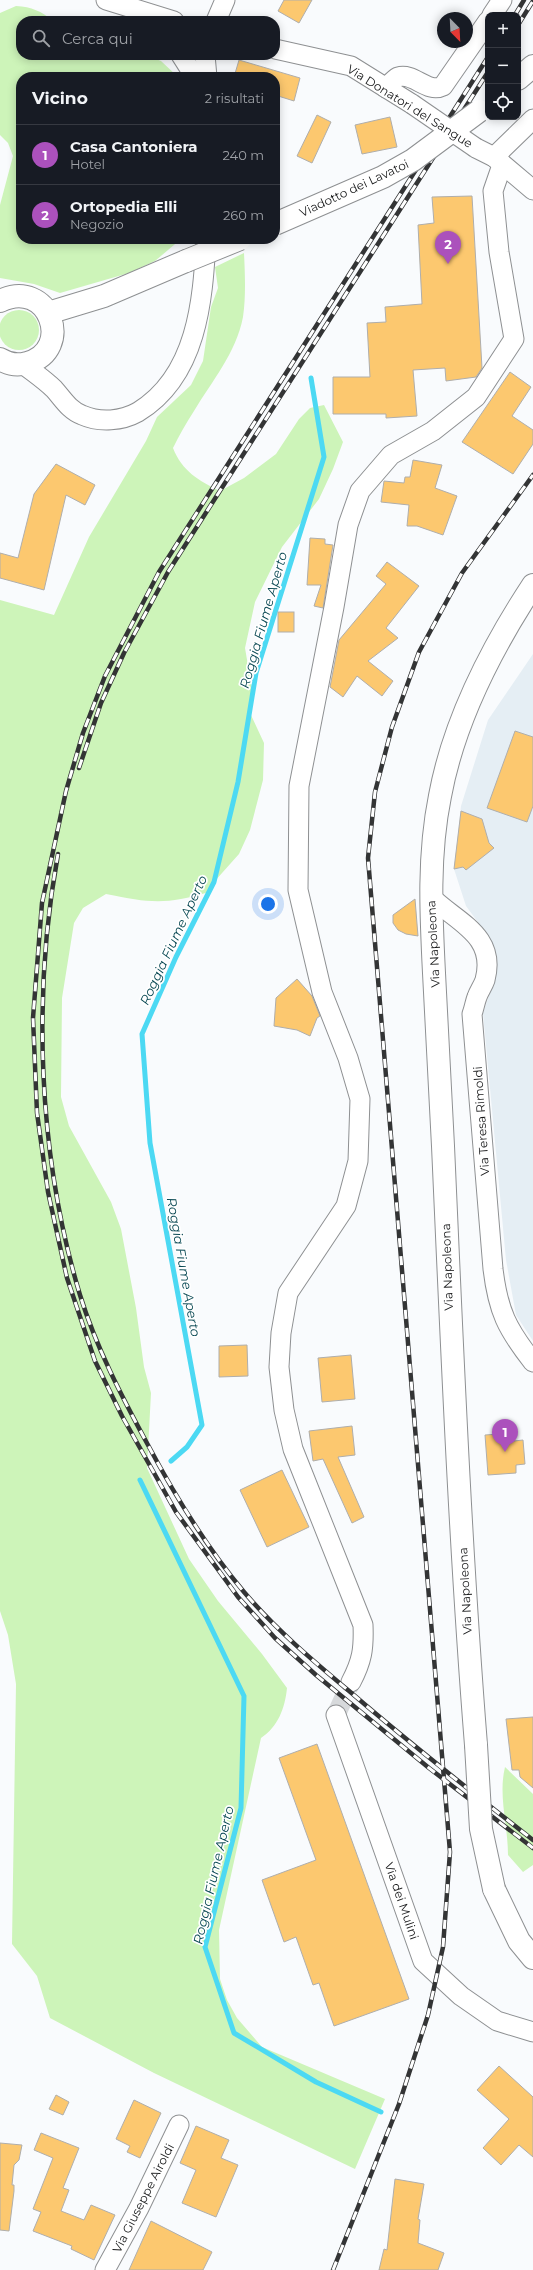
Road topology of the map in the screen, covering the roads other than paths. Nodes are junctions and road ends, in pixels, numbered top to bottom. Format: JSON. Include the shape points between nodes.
{"nodes":[{"id":1,"x":106,"y":0,"type":"edge"},
{"id":2,"x":225,"y":0,"type":"edge"},
{"id":3,"x":502,"y":0,"type":"edge"},
{"id":4,"x":494,"y":12,"type":"edge"},
{"id":5,"x":145,"y":16,"type":"edge"},
{"id":6,"x":218,"y":16,"type":"edge"},
{"id":7,"x":485,"y":25,"type":"edge"},
{"id":8,"x":280,"y":50,"type":"edge"},
{"id":9,"x":184,"y":60,"type":"edge"},
{"id":10,"x":205,"y":60,"type":"edge"},
{"id":11,"x":533,"y":66,"type":"edge"},
{"id":12,"x":192,"y":72,"type":"edge"},
{"id":13,"x":207,"y":72,"type":"edge"},
{"id":14,"x":521,"y":76,"type":"edge"},
{"id":15,"x":386,"y":88,"type":"junction"},
{"id":16,"x":485,"y":106,"type":"edge"},
{"id":17,"x":533,"y":119,"type":"edge"},
{"id":18,"x":498,"y":161,"type":"junction"},
{"id":19,"x":533,"y":190,"type":"edge"},
{"id":20,"x":280,"y":222,"type":"edge"},
{"id":21,"x":206,"y":244,"type":"edge"},
{"id":22,"x":228,"y":244,"type":"edge"},
{"id":23,"x":0,"y":301,"type":"edge"},
{"id":24,"x":48,"y":333,"type":"junction"},
{"id":25,"x":8,"y":363,"type":"edge"},
{"id":26,"x":53,"y":389,"type":"junction"},
{"id":27,"x":533,"y":585,"type":"edge"},
{"id":28,"x":431,"y":897,"type":"junction"},
{"id":29,"x":533,"y":1362,"type":"edge"},
{"id":30,"x":351,"y":1682,"type":"tunnel mouth"},
{"id":31,"x":336,"y":1715,"type":"tunnel mouth"},
{"id":32,"x":533,"y":1958,"type":"edge"},
{"id":33,"x":533,"y":2032,"type":"edge"},
{"id":34,"x":179,"y":2125,"type":"dead end"},
{"id":35,"x":105,"y":2270,"type":"edge"}],
"edges":[{"from":1,"to":5,"type":"street"},
{"from":2,"to":6,"type":"street"},
{"from":3,"to":4,"type":"street"},
{"from":7,"to":15,"type":"street","via":[[443,86],[431,88],[406,77],[397,78]]},
{"from":8,"to":15,"type":"street","name":"Via Donatori del Sangue","via":[[351,66]]},
{"from":9,"to":12,"type":"street"},
{"from":10,"to":13,"type":"street"},
{"from":11,"to":14,"type":"main road"},
{"from":15,"to":18,"type":"street","name":"Via Donatori del Sangue","bridge":true},
{"from":16,"to":20,"type":"main road","name":"Viadotto dei Lavatoi","bridge":true,"via":[[407,163],[383,177]]},
{"from":17,"to":18,"type":"street"},
{"from":18,"to":19,"type":"street","name":"Via Donatori del Sangue"},
{"from":18,"to":30,"type":"street","via":[[493,191],[499,252],[514,339],[476,397],[433,431],[391,454],[360,491],[348,525],[298,786],[298,890],[322,992],[348,1058],[360,1107],[358,1161],[346,1206],[288,1293],[281,1333],[279,1367],[284,1410],[293,1449],[363,1625],[361,1664]]},
{"from":21,"to":26,"type":"street","via":[[203,288],[191,341],[178,372],[158,396],[130,416],[103,420],[76,412]]},
{"from":22,"to":24,"type":"main road","bridge":true,"via":[[104,296]]},
{"from":23,"to":24,"type":"main road","via":[[14,296],[32,298],[42,306]]},
{"from":24,"to":25,"type":"main road","via":[[35,360]]},
{"from":24,"to":26,"type":"street"},
{"from":25,"to":26,"type":"street"},
{"from":27,"to":28,"type":"main road","name":"Via Napoleona","via":[[500,638],[476,687],[451,750],[439,796],[431,868]]},
{"from":28,"to":29,"type":"street","name":"Via Teresa Rimoldi","via":[[441,908],[465,922],[482,943],[486,955],[484,981],[472,1014],[493,1269],[505,1322],[513,1337]]},
{"from":28,"to":32,"type":"main road","name":"Via Napoleona","bridge":true,"via":[[449,1313],[466,1623],[481,1829],[494,1889],[519,1941]]},
{"from":31,"to":33,"type":"street","name":"Via dei Mulini","via":[[423,1961],[461,1996],[497,2021]]},
{"from":34,"to":35,"type":"street","name":"Via Giuseppe Airoldi","via":[[139,2208]]}]}
